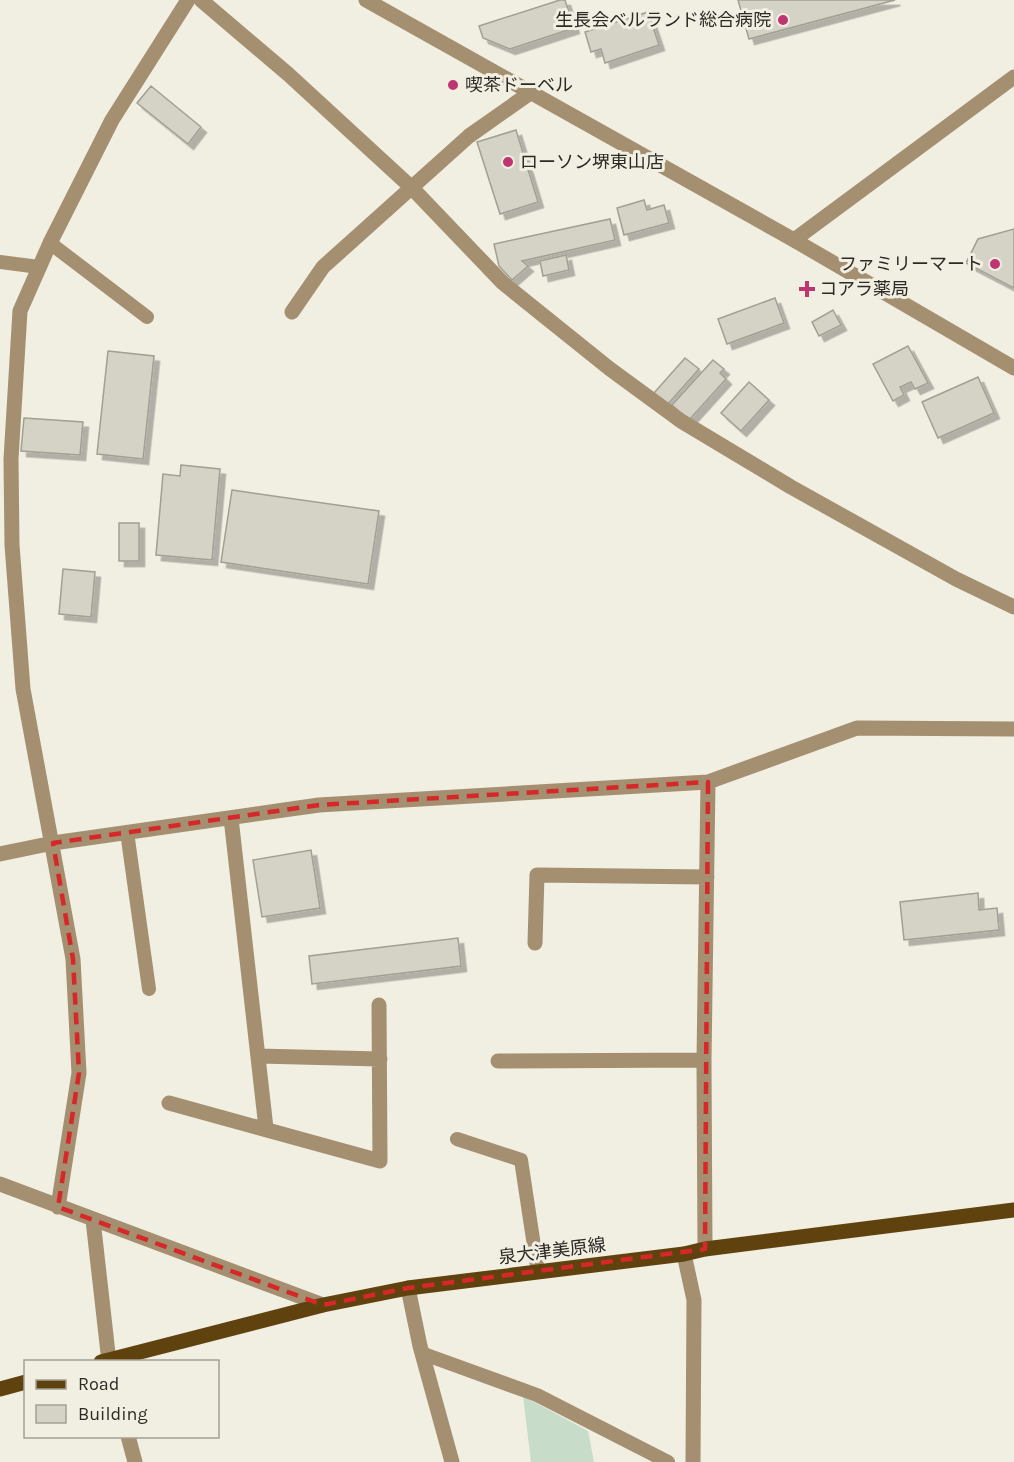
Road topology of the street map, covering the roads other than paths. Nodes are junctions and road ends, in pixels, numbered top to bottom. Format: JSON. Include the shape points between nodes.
{"nodes":[{"id":1,"x":188,"y":0,"type":"edge"},
{"id":2,"x":201,"y":0,"type":"edge"},
{"id":3,"x":366,"y":0,"type":"edge"},
{"id":4,"x":1014,"y":77,"type":"edge"},
{"id":5,"x":530,"y":93,"type":"junction"},
{"id":6,"x":412,"y":189,"type":"junction"},
{"id":7,"x":794,"y":240,"type":"junction"},
{"id":8,"x":50,"y":243,"type":"junction"},
{"id":9,"x":0,"y":262,"type":"edge"},
{"id":10,"x":39,"y":267,"type":"junction"},
{"id":11,"x":292,"y":312,"type":"dead end"},
{"id":12,"x":147,"y":316,"type":"dead end"},
{"id":13,"x":1014,"y":368,"type":"edge"},
{"id":14,"x":1014,"y":607,"type":"edge"},
{"id":15,"x":1014,"y":729,"type":"edge"},
{"id":16,"x":708,"y":782,"type":"junction"},
{"id":17,"x":231,"y":818,"type":"junction"},
{"id":18,"x":128,"y":832,"type":"junction"},
{"id":19,"x":52,"y":843,"type":"junction"},
{"id":20,"x":0,"y":854,"type":"edge"},
{"id":21,"x":707,"y":877,"type":"junction"},
{"id":22,"x":536,"y":943,"type":"dead end"},
{"id":23,"x":149,"y":989,"type":"dead end"},
{"id":24,"x":379,"y":1005,"type":"dead end"},
{"id":25,"x":258,"y":1056,"type":"junction"},
{"id":26,"x":380,"y":1059,"type":"junction"},
{"id":27,"x":704,"y":1060,"type":"junction"},
{"id":28,"x":498,"y":1061,"type":"dead end"},
{"id":29,"x":170,"y":1103,"type":"dead end"},
{"id":30,"x":266,"y":1128,"type":"junction"},
{"id":31,"x":458,"y":1139,"type":"dead end"},
{"id":32,"x":0,"y":1184,"type":"edge"},
{"id":33,"x":58,"y":1207,"type":"junction"},
{"id":34,"x":1014,"y":1210,"type":"edge"},
{"id":35,"x":93,"y":1220,"type":"junction"},
{"id":36,"x":705,"y":1249,"type":"junction"},
{"id":37,"x":684,"y":1254,"type":"junction"},
{"id":38,"x":538,"y":1272,"type":"junction"},
{"id":39,"x":408,"y":1288,"type":"junction"},
{"id":40,"x":323,"y":1305,"type":"junction"},
{"id":41,"x":424,"y":1354,"type":"junction"},
{"id":42,"x":106,"y":1360,"type":"edge"},
{"id":43,"x":110,"y":1360,"type":"edge"},
{"id":44,"x":24,"y":1383,"type":"edge"},
{"id":45,"x":0,"y":1389,"type":"edge"},
{"id":46,"x":128,"y":1438,"type":"edge"},
{"id":47,"x":135,"y":1462,"type":"edge"},
{"id":48,"x":452,"y":1462,"type":"edge"},
{"id":49,"x":668,"y":1462,"type":"edge"},
{"id":50,"x":693,"y":1462,"type":"edge"}],
"edges":[{"from":1,"to":8,"type":"street","via":[[112,120]]},
{"from":2,"to":6,"type":"street"},
{"from":3,"to":5,"type":"street"},
{"from":4,"to":7,"type":"street"},
{"from":5,"to":6,"type":"street","via":[[469,136]]},
{"from":5,"to":7,"type":"street"},
{"from":6,"to":11,"type":"street","via":[[323,267]]},
{"from":6,"to":14,"type":"street","via":[[503,283],[681,421],[935,568]]},
{"from":7,"to":13,"type":"street"},
{"from":8,"to":10,"type":"street"},
{"from":8,"to":12,"type":"lane"},
{"from":9,"to":10,"type":"lane"},
{"from":10,"to":19,"type":"street","via":[[20,311],[10,459],[23,689]]},
{"from":15,"to":16,"type":"street","via":[[857,728]]},
{"from":16,"to":17,"type":"street","via":[[319,805]]},
{"from":16,"to":21,"type":"street"},
{"from":17,"to":18,"type":"street"},
{"from":17,"to":25,"type":"street"},
{"from":18,"to":19,"type":"street"},
{"from":18,"to":23,"type":"lane"},
{"from":19,"to":20,"type":"street"},
{"from":19,"to":33,"type":"street","via":[[73,959],[79,1073]]},
{"from":21,"to":22,"type":"street","via":[[537,875]]},
{"from":21,"to":27,"type":"street"},
{"from":24,"to":26,"type":"street"},
{"from":25,"to":26,"type":"street"},
{"from":25,"to":30,"type":"street"},
{"from":26,"to":30,"type":"street","via":[[380,1161]]},
{"from":27,"to":28,"type":"street"},
{"from":27,"to":36,"type":"street"},
{"from":29,"to":30,"type":"street"},
{"from":31,"to":38,"type":"lane","via":[[521,1160]]},
{"from":32,"to":33,"type":"street"},
{"from":33,"to":35,"type":"street"},
{"from":34,"to":36,"type":"main road","name":"泉大津美原線"},
{"from":35,"to":40,"type":"street"},
{"from":35,"to":42,"type":"street"},
{"from":36,"to":37,"type":"main road","name":"泉大津美原線"},
{"from":37,"to":38,"type":"main road","name":"泉大津美原線"},
{"from":37,"to":50,"type":"street","via":[[694,1300]]},
{"from":38,"to":39,"type":"main road","name":"泉大津美原線"},
{"from":39,"to":40,"type":"main road","name":"泉大津美原線"},
{"from":39,"to":41,"type":"street"},
{"from":40,"to":43,"type":"main road","name":"泉大津美原線"},
{"from":41,"to":48,"type":"street"},
{"from":41,"to":49,"type":"lane","via":[[537,1395]]},
{"from":44,"to":45,"type":"main road"},
{"from":46,"to":47,"type":"street"}]}
